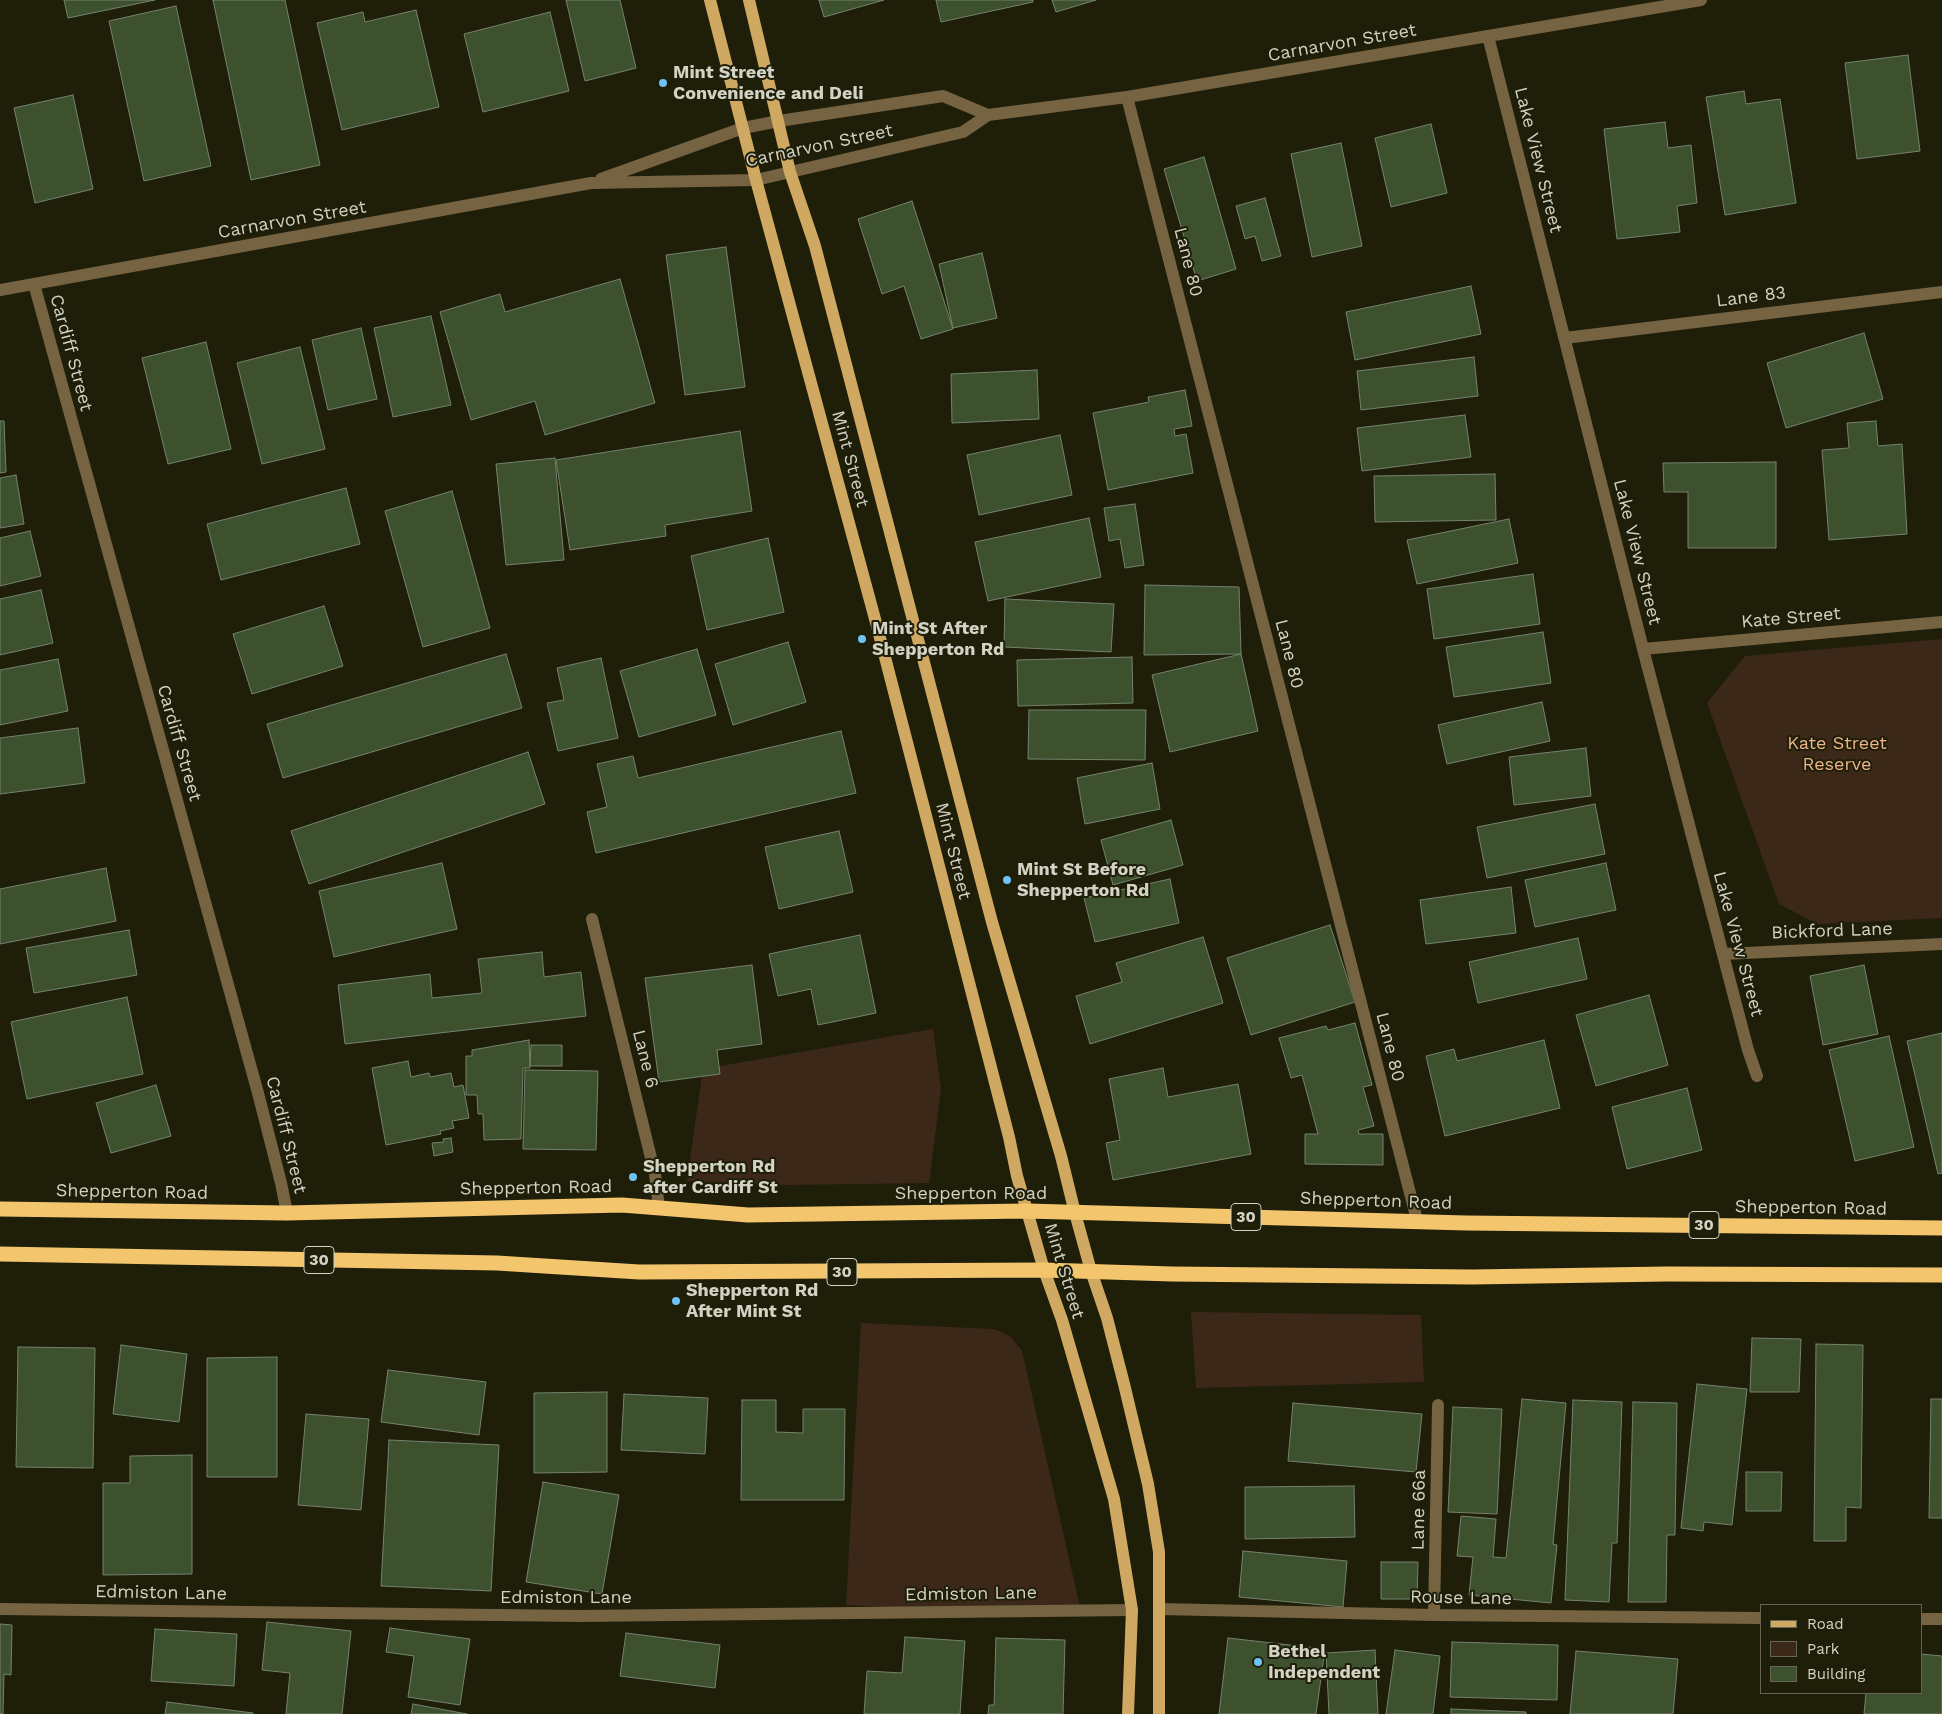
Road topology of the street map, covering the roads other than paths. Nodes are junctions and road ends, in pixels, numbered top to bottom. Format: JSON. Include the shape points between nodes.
{"nodes":[{"id":1,"x":710,"y":0,"type":"edge"},
{"id":2,"x":748,"y":0,"type":"edge"},
{"id":3,"x":1701,"y":0,"type":"edge"},
{"id":4,"x":1488,"y":36,"type":"junction"},
{"id":5,"x":1127,"y":97,"type":"junction"},
{"id":6,"x":988,"y":115,"type":"junction"},
{"id":7,"x":779,"y":122,"type":"junction"},
{"id":8,"x":743,"y":128,"type":"junction"},
{"id":9,"x":790,"y":172,"type":"junction"},
{"id":10,"x":756,"y":180,"type":"junction"},
{"id":11,"x":591,"y":183,"type":"junction"},
{"id":12,"x":34,"y":284,"type":"junction"},
{"id":13,"x":0,"y":290,"type":"edge"},
{"id":14,"x":1942,"y":292,"type":"edge"},
{"id":15,"x":1565,"y":338,"type":"junction"},
{"id":16,"x":1942,"y":622,"type":"edge"},
{"id":17,"x":1644,"y":650,"type":"junction"},
{"id":18,"x":592,"y":919,"type":"dead end"},
{"id":19,"x":1942,"y":944,"type":"edge"},
{"id":20,"x":1723,"y":954,"type":"junction"},
{"id":21,"x":1757,"y":1076,"type":"dead end"},
{"id":22,"x":659,"y":1208,"type":"junction"},
{"id":23,"x":0,"y":1210,"type":"edge"},
{"id":24,"x":1027,"y":1211,"type":"junction"},
{"id":25,"x":287,"y":1213,"type":"junction"},
{"id":26,"x":1075,"y":1213,"type":"junction"},
{"id":27,"x":1417,"y":1220,"type":"junction"},
{"id":28,"x":1942,"y":1228,"type":"edge"},
{"id":29,"x":0,"y":1254,"type":"edge"},
{"id":30,"x":1044,"y":1270,"type":"junction"},
{"id":31,"x":1091,"y":1271,"type":"junction"},
{"id":32,"x":1942,"y":1275,"type":"edge"},
{"id":33,"x":1438,"y":1405,"type":"dead end"},
{"id":34,"x":0,"y":1609,"type":"edge"},
{"id":35,"x":1160,"y":1609,"type":"junction"},
{"id":36,"x":1132,"y":1610,"type":"junction"},
{"id":37,"x":1434,"y":1615,"type":"junction"},
{"id":38,"x":1760,"y":1618,"type":"edge"},
{"id":39,"x":1922,"y":1619,"type":"edge"},
{"id":40,"x":1942,"y":1620,"type":"edge"},
{"id":41,"x":1128,"y":1714,"type":"edge"},
{"id":42,"x":1159,"y":1714,"type":"edge"}],
"edges":[{"from":1,"to":8,"type":"main road","name":"Mint Street"},
{"from":2,"to":7,"type":"main road","name":"Mint Street"},
{"from":3,"to":4,"type":"street","name":"Carnarvon Street"},
{"from":4,"to":5,"type":"street","name":"Carnarvon Street"},
{"from":4,"to":15,"type":"street","name":"Lake View Street"},
{"from":5,"to":6,"type":"street","name":"Carnarvon Street"},
{"from":5,"to":27,"type":"street","name":"Lane 80"},
{"from":6,"to":7,"type":"street","name":"Carnarvon Street","via":[[943,96]]},
{"from":6,"to":9,"type":"street","name":"Carnarvon Street","via":[[964,132]]},
{"from":7,"to":8,"type":"street","name":"Carnarvon Street"},
{"from":7,"to":9,"type":"main road","name":"Mint Street"},
{"from":8,"to":10,"type":"main road","name":"Mint Street"},
{"from":8,"to":11,"type":"street","name":"Carnarvon Street"},
{"from":9,"to":10,"type":"street","name":"Carnarvon Street"},
{"from":9,"to":26,"type":"main road","name":"Mint Street","via":[[815,246],[992,922]]},
{"from":10,"to":11,"type":"street","name":"Carnarvon Street"},
{"from":10,"to":24,"type":"main road","name":"Mint Street","via":[[876,621]]},
{"from":11,"to":12,"type":"street","name":"Carnarvon Street"},
{"from":12,"to":13,"type":"street","name":"Carnarvon Street"},
{"from":12,"to":25,"type":"street","name":"Cardiff Street","via":[[258,1093]]},
{"from":14,"to":15,"type":"street","name":"Lane 83"},
{"from":15,"to":17,"type":"street","name":"Lake View Street"},
{"from":16,"to":17,"type":"street","name":"Kate Street"},
{"from":17,"to":20,"type":"street","name":"Lake View Street"},
{"from":18,"to":22,"type":"street","name":"Lane 6","via":[[655,1174]]},
{"from":19,"to":20,"type":"street","name":"Bickford Lane"},
{"from":20,"to":21,"type":"street","name":"Lake View Street"},
{"from":22,"to":24,"type":"highway","name":"Shepperton Road","number":"30","via":[[748,1216]]},
{"from":22,"to":25,"type":"highway","name":"Shepperton Road","number":"30","via":[[622,1204]]},
{"from":23,"to":25,"type":"highway","name":"Shepperton Road","number":"30"},
{"from":24,"to":26,"type":"highway","name":"Shepperton Road","number":"30"},
{"from":24,"to":30,"type":"main road","name":"Mint Street"},
{"from":26,"to":27,"type":"highway","name":"Shepperton Road","number":"30"},
{"from":26,"to":31,"type":"main road","name":"Mint Street"},
{"from":27,"to":28,"type":"highway","name":"Shepperton Road","number":"30"},
{"from":29,"to":30,"type":"highway","number":"30","via":[[497,1263],[639,1272]]},
{"from":30,"to":31,"type":"highway","number":"30"},
{"from":30,"to":36,"type":"main road","name":"Mint Street","via":[[1062,1320],[1114,1499]]},
{"from":31,"to":32,"type":"highway","number":"30","via":[[1472,1277]]},
{"from":31,"to":35,"type":"main road","name":"Mint Street","via":[[1107,1318],[1148,1484],[1159,1552]]},
{"from":33,"to":37,"type":"street","name":"Lane 66a"},
{"from":34,"to":36,"type":"street","name":"Edmiston Lane","via":[[580,1616]]},
{"from":35,"to":37,"type":"street","name":"Rouse Lane"},
{"from":35,"to":42,"type":"main road","name":"Mint Street"},
{"from":36,"to":41,"type":"main road","name":"Mint Street"},
{"from":37,"to":38,"type":"street","name":"Rouse Lane"},
{"from":39,"to":40,"type":"street"}]}
